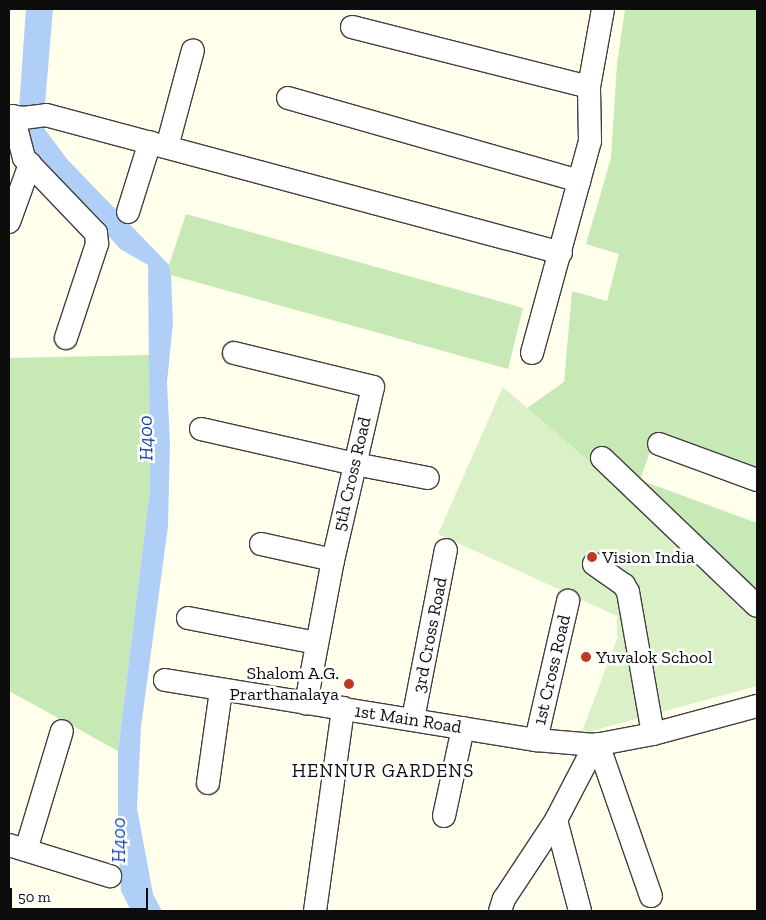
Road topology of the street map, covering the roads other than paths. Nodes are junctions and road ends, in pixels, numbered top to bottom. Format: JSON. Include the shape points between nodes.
{"nodes":[{"id":1,"x":603,"y":9,"type":"edge"},
{"id":2,"x":352,"y":27,"type":"dead end"},
{"id":3,"x":193,"y":50,"type":"dead end"},
{"id":4,"x":589,"y":86,"type":"junction"},
{"id":5,"x":288,"y":98,"type":"dead end"},
{"id":6,"x":15,"y":117,"type":"edge"},
{"id":7,"x":158,"y":144,"type":"junction"},
{"id":8,"x":30,"y":164,"type":"junction"},
{"id":9,"x":579,"y":181,"type":"junction"},
{"id":10,"x":128,"y":212,"type":"dead end"},
{"id":11,"x":9,"y":222,"type":"edge"},
{"id":12,"x":560,"y":253,"type":"junction"},
{"id":13,"x":66,"y":338,"type":"dead end"},
{"id":14,"x":234,"y":353,"type":"dead end"},
{"id":15,"x":532,"y":353,"type":"dead end"},
{"id":16,"x":200,"y":429,"type":"dead end"},
{"id":17,"x":659,"y":444,"type":"dead end"},
{"id":18,"x":602,"y":458,"type":"dead end"},
{"id":19,"x":355,"y":464,"type":"junction"},
{"id":20,"x":428,"y":478,"type":"dead end"},
{"id":21,"x":757,"y":480,"type":"edge"},
{"id":22,"x":262,"y":544,"type":"dead end"},
{"id":23,"x":446,"y":550,"type":"dead end"},
{"id":24,"x":333,"y":560,"type":"junction"},
{"id":25,"x":594,"y":564,"type":"dead end"},
{"id":26,"x":568,"y":601,"type":"dead end"},
{"id":27,"x":757,"y":606,"type":"edge"},
{"id":28,"x":188,"y":618,"type":"dead end"},
{"id":29,"x":317,"y":643,"type":"junction"},
{"id":30,"x":165,"y":680,"type":"dead end"},
{"id":31,"x":221,"y":690,"type":"junction"},
{"id":32,"x":306,"y":702,"type":"junction"},
{"id":33,"x":757,"y":706,"type":"edge"},
{"id":34,"x":343,"y":708,"type":"junction"},
{"id":35,"x":413,"y":719,"type":"junction"},
{"id":36,"x":462,"y":728,"type":"junction"},
{"id":37,"x":62,"y":731,"type":"dead end"},
{"id":38,"x":653,"y":734,"type":"junction"},
{"id":39,"x":536,"y":740,"type":"junction"},
{"id":40,"x":596,"y":745,"type":"junction"},
{"id":41,"x":208,"y":783,"type":"dead end"},
{"id":42,"x":444,"y":816,"type":"dead end"},
{"id":43,"x":556,"y":820,"type":"junction"},
{"id":44,"x":17,"y":847,"type":"edge"},
{"id":45,"x":110,"y":876,"type":"dead end"},
{"id":46,"x":651,"y":896,"type":"dead end"},
{"id":47,"x":315,"y":911,"type":"edge"},
{"id":48,"x":500,"y":911,"type":"edge"},
{"id":49,"x":580,"y":911,"type":"edge"}],
"edges":[{"from":1,"to":4,"type":"street"},
{"from":2,"to":4,"type":"street"},
{"from":3,"to":7,"type":"street"},
{"from":4,"to":9,"type":"street","via":[[590,141]]},
{"from":5,"to":9,"type":"street"},
{"from":6,"to":7,"type":"street","via":[[46,115]]},
{"from":6,"to":8,"type":"street","via":[[20,148]]},
{"from":7,"to":10,"type":"street"},
{"from":7,"to":12,"type":"street"},
{"from":8,"to":11,"type":"street"},
{"from":8,"to":13,"type":"street","via":[[96,233],[97,244]]},
{"from":9,"to":12,"type":"street"},
{"from":12,"to":15,"type":"street"},
{"from":14,"to":19,"type":"street","name":"5th Cross Road","via":[[372,387]]},
{"from":16,"to":19,"type":"street"},
{"from":17,"to":21,"type":"street"},
{"from":18,"to":27,"type":"street"},
{"from":19,"to":20,"type":"street"},
{"from":19,"to":24,"type":"street","name":"5th Cross Road"},
{"from":22,"to":24,"type":"street"},
{"from":23,"to":35,"type":"street","name":"3rd Cross Road"},
{"from":24,"to":29,"type":"street","name":"5th Cross Road"},
{"from":25,"to":38,"type":"street","via":[[624,585],[628,592]]},
{"from":26,"to":39,"type":"street","name":"1st Cross Road"},
{"from":28,"to":29,"type":"street"},
{"from":29,"to":32,"type":"street","name":"5th Cross Road"},
{"from":30,"to":31,"type":"street","name":"1st Main Road"},
{"from":31,"to":32,"type":"street","name":"1st Main Road"},
{"from":31,"to":41,"type":"street"},
{"from":32,"to":34,"type":"street","name":"1st Main Road"},
{"from":33,"to":38,"type":"street","name":"1st Main Road"},
{"from":34,"to":35,"type":"street","name":"1st Main Road"},
{"from":34,"to":47,"type":"street"},
{"from":35,"to":36,"type":"street","name":"1st Main Road"},
{"from":36,"to":39,"type":"street","name":"1st Main Road"},
{"from":36,"to":42,"type":"street"},
{"from":37,"to":44,"type":"street"},
{"from":38,"to":40,"type":"street","name":"1st Main Road"},
{"from":39,"to":40,"type":"street","name":"1st Main Road"},
{"from":40,"to":43,"type":"street"},
{"from":40,"to":46,"type":"street"},
{"from":43,"to":48,"type":"street","via":[[504,899]]},
{"from":43,"to":49,"type":"street"},
{"from":44,"to":45,"type":"street"}]}
